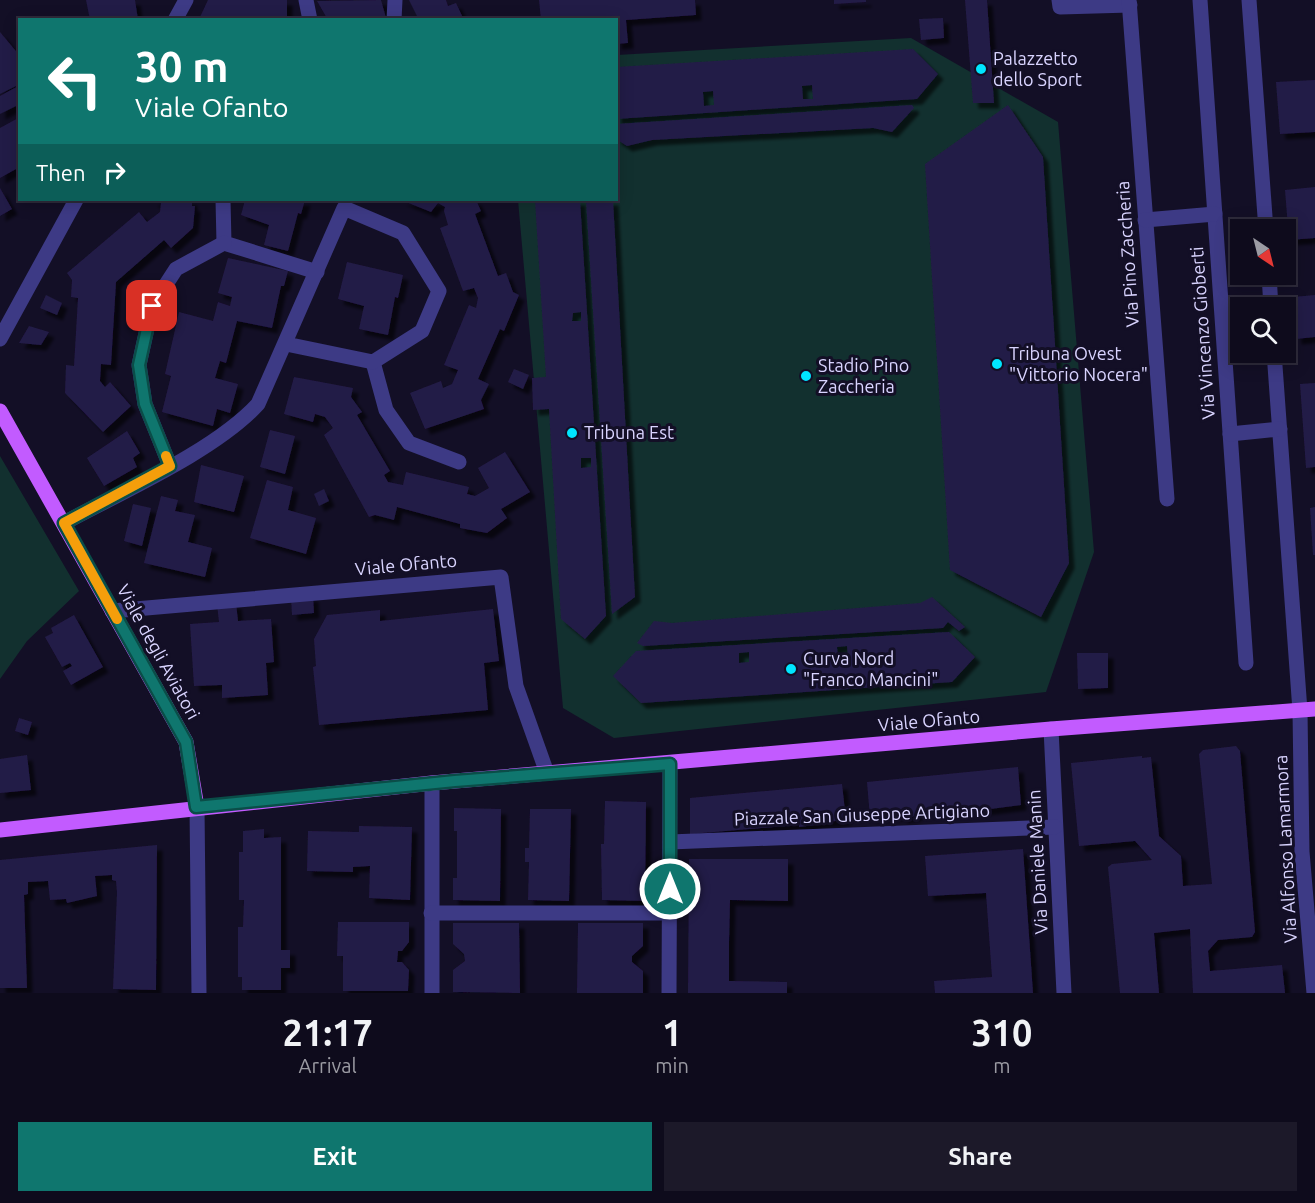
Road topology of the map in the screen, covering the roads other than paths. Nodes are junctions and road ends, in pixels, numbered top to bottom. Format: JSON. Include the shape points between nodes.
{"nodes":[{"id":1,"x":186,"y":0,"type":"edge"},
{"id":2,"x":306,"y":0,"type":"edge"},
{"id":3,"x":395,"y":0,"type":"edge"},
{"id":4,"x":1059,"y":0,"type":"edge"},
{"id":5,"x":1200,"y":0,"type":"edge"},
{"id":6,"x":1249,"y":0,"type":"edge"},
{"id":7,"x":1130,"y":3,"type":"edge"},
{"id":8,"x":176,"y":18,"type":"edge"},
{"id":9,"x":310,"y":18,"type":"edge"},
{"id":10,"x":394,"y":18,"type":"edge"},
{"id":11,"x":75,"y":201,"type":"edge"},
{"id":12,"x":223,"y":201,"type":"edge"},
{"id":13,"x":342,"y":204,"type":"edge"},
{"id":14,"x":1215,"y":214,"type":"junction"},
{"id":15,"x":1265,"y":219,"type":"edge"},
{"id":16,"x":1145,"y":220,"type":"junction"},
{"id":17,"x":224,"y":243,"type":"junction"},
{"id":18,"x":317,"y":272,"type":"junction"},
{"id":19,"x":0,"y":339,"type":"edge"},
{"id":20,"x":286,"y":344,"type":"junction"},
{"id":21,"x":373,"y":362,"type":"junction"},
{"id":22,"x":1275,"y":363,"type":"edge"},
{"id":23,"x":0,"y":411,"type":"edge"},
{"id":24,"x":1280,"y":429,"type":"junction"},
{"id":25,"x":1230,"y":434,"type":"junction"},
{"id":26,"x":459,"y":462,"type":"dead end"},
{"id":27,"x":170,"y":466,"type":"junction"},
{"id":28,"x":1167,"y":499,"type":"dead end"},
{"id":29,"x":64,"y":523,"type":"junction"},
{"id":30,"x":112,"y":611,"type":"junction"},
{"id":31,"x":1246,"y":663,"type":"dead end"},
{"id":32,"x":1308,"y":710,"type":"edge"},
{"id":33,"x":1051,"y":729,"type":"junction"},
{"id":34,"x":670,"y":764,"type":"junction"},
{"id":35,"x":547,"y":773,"type":"junction"},
{"id":36,"x":432,"y":783,"type":"junction"},
{"id":37,"x":196,"y":807,"type":"junction"},
{"id":38,"x":1055,"y":827,"type":"junction"},
{"id":39,"x":0,"y":830,"type":"edge"},
{"id":40,"x":670,"y":842,"type":"junction"},
{"id":41,"x":1309,"y":851,"type":"edge"},
{"id":42,"x":431,"y":913,"type":"junction"},
{"id":43,"x":669,"y":913,"type":"junction"},
{"id":44,"x":1314,"y":987,"type":"edge"},
{"id":45,"x":199,"y":993,"type":"edge"},
{"id":46,"x":432,"y":993,"type":"edge"},
{"id":47,"x":669,"y":993,"type":"edge"},
{"id":48,"x":1064,"y":993,"type":"edge"}],
"edges":[{"from":1,"to":8,"type":"street"},
{"from":2,"to":9,"type":"street"},
{"from":3,"to":10,"type":"street"},
{"from":4,"to":7,"type":"street","name":"Via Pino Zaccheria","via":[[1060,7]]},
{"from":5,"to":14,"type":"street","name":"Via Vincenzo Gioberti"},
{"from":6,"to":15,"type":"street"},
{"from":7,"to":16,"type":"street","name":"Via Pino Zaccheria"},
{"from":11,"to":19,"type":"street"},
{"from":12,"to":17,"type":"street"},
{"from":13,"to":18,"type":"street"},
{"from":13,"to":21,"type":"street","via":[[403,233],[439,291],[422,331]]},
{"from":14,"to":16,"type":"street"},
{"from":14,"to":25,"type":"street","name":"Via Vincenzo Gioberti"},
{"from":16,"to":28,"type":"street","name":"Via Pino Zaccheria"},
{"from":17,"to":18,"type":"street"},
{"from":17,"to":27,"type":"street","via":[[176,269],[152,306],[139,365],[145,404]]},
{"from":18,"to":20,"type":"street"},
{"from":20,"to":21,"type":"street"},
{"from":20,"to":27,"type":"street","via":[[258,404],[241,422]]},
{"from":21,"to":26,"type":"street","via":[[386,410],[409,443]]},
{"from":22,"to":24,"type":"street"},
{"from":23,"to":29,"type":"main road","name":"Viale degli Aviatori"},
{"from":24,"to":25,"type":"street"},
{"from":24,"to":32,"type":"street"},
{"from":25,"to":31,"type":"street","name":"Via Vincenzo Gioberti"},
{"from":27,"to":29,"type":"street"},
{"from":29,"to":30,"type":"main road","name":"Viale degli Aviatori"},
{"from":30,"to":35,"type":"street","name":"Viale Ofanto","via":[[501,577],[516,686]]},
{"from":30,"to":37,"type":"main road","name":"Viale degli Aviatori","via":[[186,742]]},
{"from":32,"to":33,"type":"main road","name":"Viale Ofanto"},
{"from":32,"to":41,"type":"street","name":"Via Alfonso Lamarmora"},
{"from":33,"to":34,"type":"main road","name":"Viale Ofanto"},
{"from":33,"to":38,"type":"street","name":"Via Daniele Manin"},
{"from":34,"to":35,"type":"main road","name":"Viale Ofanto"},
{"from":34,"to":40,"type":"street"},
{"from":35,"to":36,"type":"main road","name":"Viale Ofanto"},
{"from":36,"to":37,"type":"main road","name":"Viale Ofanto"},
{"from":36,"to":42,"type":"street"},
{"from":37,"to":39,"type":"main road","name":"Viale Ofanto"},
{"from":37,"to":45,"type":"street"},
{"from":38,"to":40,"type":"street","name":"Piazzale San Giuseppe Artigiano"},
{"from":38,"to":48,"type":"street","name":"Via Daniele Manin"},
{"from":40,"to":43,"type":"street"},
{"from":41,"to":44,"type":"street","name":"Via Alfonso Lamarmora"},
{"from":42,"to":43,"type":"street"},
{"from":42,"to":46,"type":"street"},
{"from":43,"to":47,"type":"street"}]}
